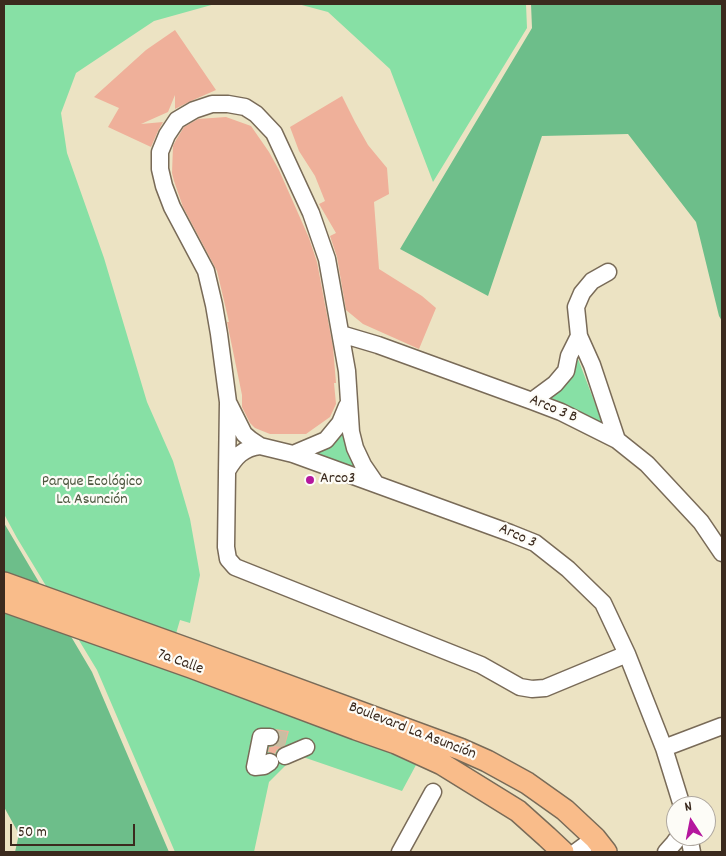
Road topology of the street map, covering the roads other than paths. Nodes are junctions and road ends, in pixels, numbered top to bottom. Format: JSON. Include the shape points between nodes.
{"nodes":[{"id":1,"x":608,"y":272,"type":"dead end"},
{"id":2,"x":341,"y":334,"type":"junction"},
{"id":3,"x":578,"y":336,"type":"junction"},
{"id":4,"x":349,"y":401,"type":"junction"},
{"id":5,"x":532,"y":401,"type":"junction"},
{"id":6,"x":228,"y":402,"type":"junction"},
{"id":7,"x":617,"y":440,"type":"junction"},
{"id":8,"x":260,"y":446,"type":"junction"},
{"id":9,"x":293,"y":454,"type":"junction"},
{"id":10,"x":227,"y":471,"type":"junction"},
{"id":11,"x":376,"y":484,"type":"junction"},
{"id":12,"x":722,"y":553,"type":"edge"},
{"id":13,"x":4,"y":583,"type":"edge"},
{"id":14,"x":4,"y":601,"type":"edge"},
{"id":15,"x":627,"y":654,"type":"junction"},
{"id":16,"x":193,"y":659,"type":"junction"},
{"id":17,"x":722,"y":726,"type":"edge"},
{"id":18,"x":356,"y":729,"type":"joint"},
{"id":19,"x":270,"y":738,"type":"dead end"},
{"id":20,"x":306,"y":747,"type":"dead end"},
{"id":21,"x":664,"y":748,"type":"junction"},
{"id":22,"x":433,"y":792,"type":"dead end"},
{"id":23,"x":679,"y":796,"type":"edge"},
{"id":24,"x":566,"y":810,"type":"junction"},
{"id":25,"x":518,"y":812,"type":"junction"},
{"id":26,"x":600,"y":845,"type":"edge"},
{"id":27,"x":400,"y":852,"type":"edge"},
{"id":28,"x":563,"y":852,"type":"edge"},
{"id":29,"x":576,"y":852,"type":"edge"}],
"edges":[{"from":1,"to":3,"type":"street","via":[[592,281],[582,293],[576,307]]},
{"from":2,"to":4,"type":"street"},
{"from":2,"to":5,"type":"street","name":"Arco 3 B"},
{"from":2,"to":6,"type":"street","via":[[321,240],[274,133],[245,107],[228,104],[212,104],[177,120],[160,152],[160,169],[172,206],[206,271]]},
{"from":3,"to":5,"type":"street","via":[[568,356],[566,371]]},
{"from":3,"to":7,"type":"street","via":[[592,365]]},
{"from":4,"to":9,"type":"street","via":[[340,423],[326,440]]},
{"from":4,"to":11,"type":"street","via":[[355,448]]},
{"from":5,"to":7,"type":"street","name":"Arco 3 B"},
{"from":6,"to":8,"type":"street","name":"Arco 3","via":[[244,434]]},
{"from":6,"to":10,"type":"street"},
{"from":7,"to":12,"type":"street","name":"Arco 3 B","via":[[647,464],[701,522]]},
{"from":8,"to":9,"type":"street","name":"Arco 3"},
{"from":8,"to":10,"type":"street","via":[[241,452]]},
{"from":9,"to":11,"type":"street","name":"Arco 3"},
{"from":10,"to":15,"type":"street","via":[[226,547],[228,559],[235,568],[482,665],[520,687],[545,688]]},
{"from":11,"to":15,"type":"street","name":"Arco 3","via":[[535,543],[603,603]]},
{"from":13,"to":16,"type":"main road","name":"7a Calle"},
{"from":14,"to":16,"type":"main road","name":"7a Calle"},
{"from":15,"to":21,"type":"street","name":"Arco 3"},
{"from":16,"to":18,"type":"main road","name":"7a Calle"},
{"from":16,"to":24,"type":"main road","name":"Boulevard La Asunción","via":[[460,749],[527,784]]},
{"from":17,"to":21,"type":"street"},
{"from":18,"to":25,"type":"main road","name":"Boulevard La Asunción","via":[[442,764]]},
{"from":19,"to":20,"type":"street","via":[[261,737],[255,767]]},
{"from":21,"to":23,"type":"street","name":"Arco 3"},
{"from":22,"to":27,"type":"street"},
{"from":24,"to":25,"type":"main road"},
{"from":24,"to":26,"type":"main road","name":"Boulevard La Asunción"},
{"from":25,"to":28,"type":"main road","name":"Boulevard La Asunción"},
{"from":26,"to":29,"type":"street"}]}
